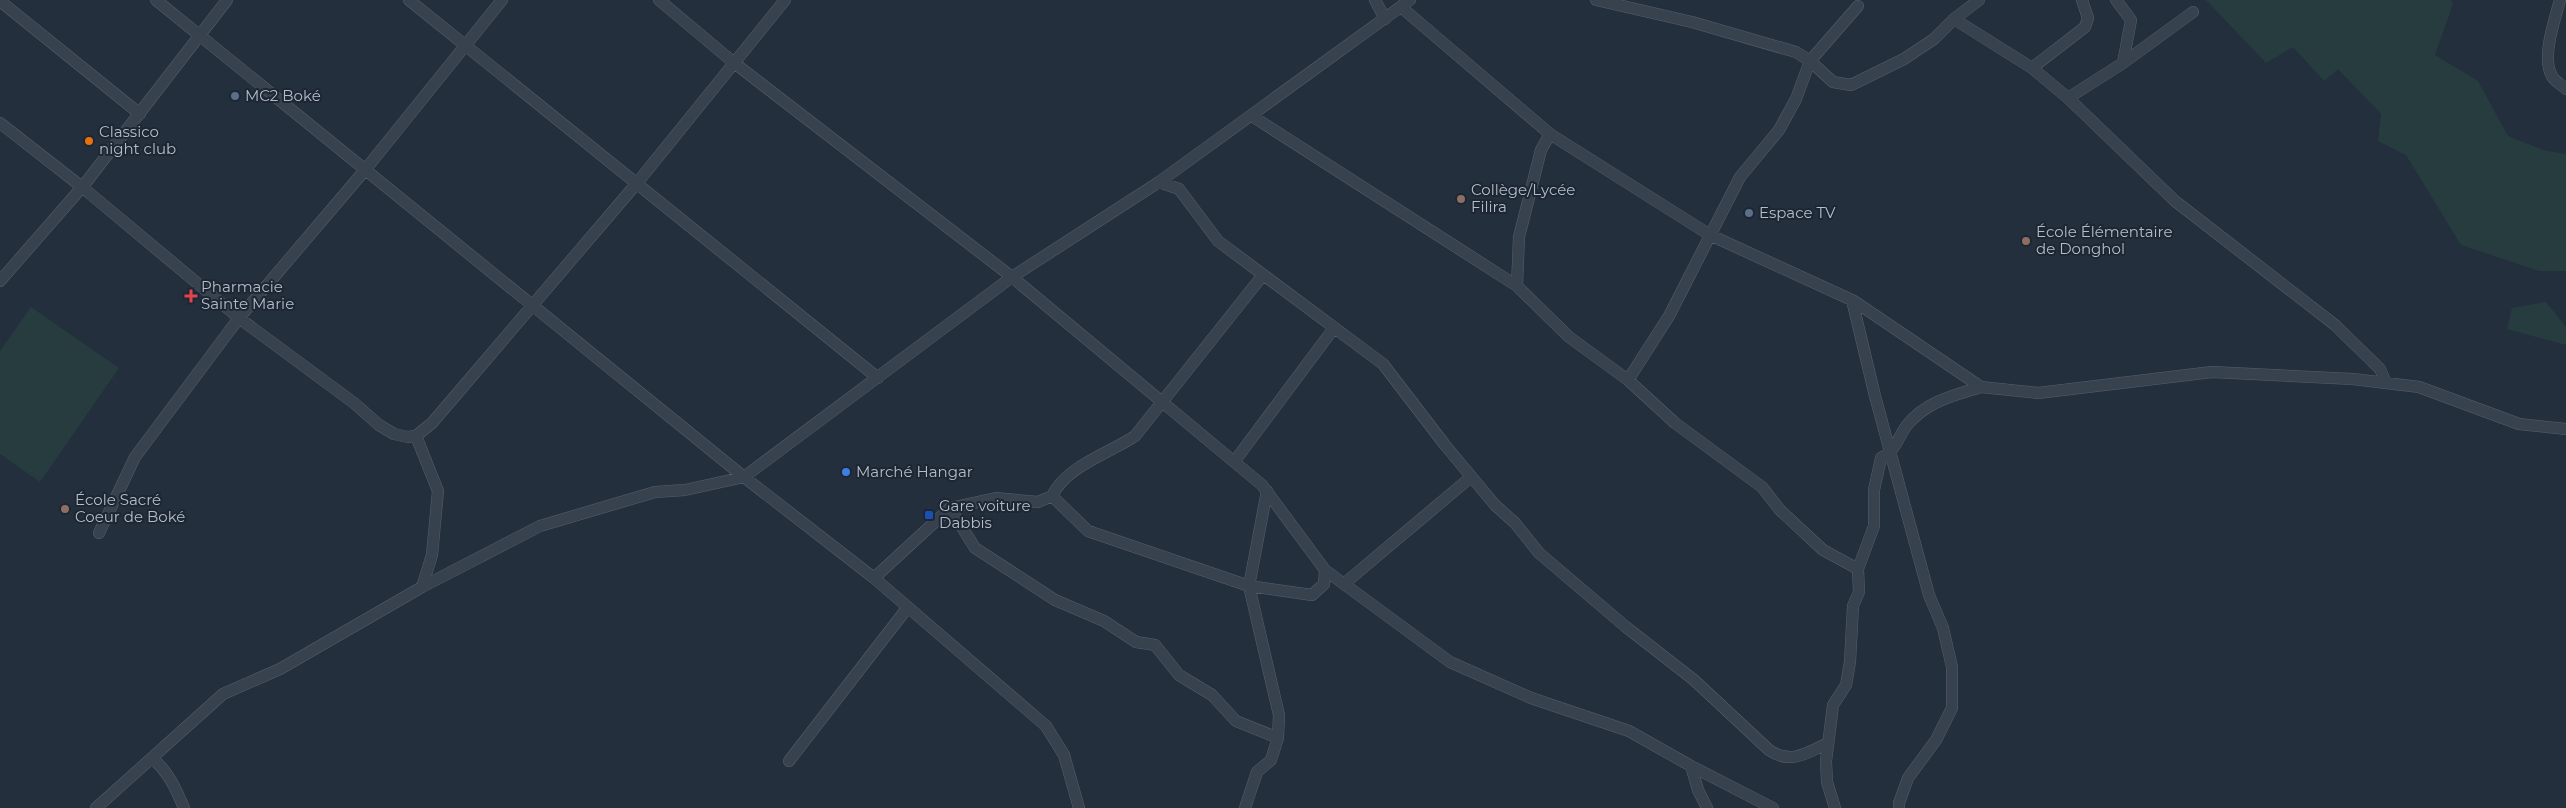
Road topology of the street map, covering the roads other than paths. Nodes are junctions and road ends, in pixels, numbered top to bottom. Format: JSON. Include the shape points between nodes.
{"nodes":[{"id":1,"x":156,"y":0,"type":"edge"},
{"id":2,"x":228,"y":0,"type":"edge"},
{"id":3,"x":409,"y":0,"type":"edge"},
{"id":4,"x":502,"y":0,"type":"edge"},
{"id":5,"x":659,"y":0,"type":"edge"},
{"id":6,"x":785,"y":0,"type":"edge"},
{"id":7,"x":1375,"y":0,"type":"edge"},
{"id":8,"x":1596,"y":0,"type":"edge"},
{"id":9,"x":1979,"y":0,"type":"edge"},
{"id":10,"x":2082,"y":0,"type":"edge"},
{"id":11,"x":2116,"y":0,"type":"edge"},
{"id":12,"x":2560,"y":0,"type":"edge"},
{"id":13,"x":0,"y":2,"type":"edge"},
{"id":14,"x":1405,"y":3,"type":"edge"},
{"id":15,"x":1858,"y":6,"type":"dead end"},
{"id":16,"x":2193,"y":12,"type":"dead end"},
{"id":17,"x":1385,"y":19,"type":"junction"},
{"id":18,"x":1954,"y":19,"type":"junction"},
{"id":19,"x":200,"y":35,"type":"junction"},
{"id":20,"x":465,"y":48,"type":"junction"},
{"id":21,"x":1810,"y":61,"type":"junction"},
{"id":22,"x":734,"y":62,"type":"junction"},
{"id":23,"x":2123,"y":63,"type":"junction"},
{"id":24,"x":2032,"y":68,"type":"junction"},
{"id":25,"x":2566,"y":89,"type":"edge"},
{"id":26,"x":2068,"y":98,"type":"junction"},
{"id":27,"x":140,"y":114,"type":"junction"},
{"id":28,"x":1252,"y":116,"type":"junction"},
{"id":29,"x":0,"y":123,"type":"edge"},
{"id":30,"x":1550,"y":134,"type":"junction"},
{"id":31,"x":365,"y":170,"type":"junction"},
{"id":32,"x":1159,"y":182,"type":"junction"},
{"id":33,"x":637,"y":183,"type":"junction"},
{"id":34,"x":82,"y":187,"type":"junction"},
{"id":35,"x":1710,"y":235,"type":"junction"},
{"id":36,"x":1264,"y":275,"type":"junction"},
{"id":37,"x":1012,"y":277,"type":"junction"},
{"id":38,"x":0,"y":281,"type":"edge"},
{"id":39,"x":1517,"y":286,"type":"junction"},
{"id":40,"x":1852,"y":300,"type":"junction"},
{"id":41,"x":531,"y":306,"type":"junction"},
{"id":42,"x":240,"y":318,"type":"junction"},
{"id":43,"x":1334,"y":328,"type":"junction"},
{"id":44,"x":878,"y":378,"type":"junction"},
{"id":45,"x":1628,"y":380,"type":"junction"},
{"id":46,"x":2386,"y":383,"type":"junction"},
{"id":47,"x":1981,"y":387,"type":"junction"},
{"id":48,"x":1163,"y":404,"type":"junction"},
{"id":49,"x":2566,"y":429,"type":"edge"},
{"id":50,"x":416,"y":436,"type":"junction"},
{"id":51,"x":1890,"y":454,"type":"junction"},
{"id":52,"x":1234,"y":462,"type":"junction"},
{"id":53,"x":1472,"y":476,"type":"junction"},
{"id":54,"x":744,"y":477,"type":"junction"},
{"id":55,"x":1267,"y":492,"type":"junction"},
{"id":56,"x":1052,"y":496,"type":"junction"},
{"id":57,"x":950,"y":508,"type":"junction"},
{"id":58,"x":99,"y":533,"type":"dead end"},
{"id":59,"x":1858,"y":569,"type":"junction"},
{"id":60,"x":1325,"y":570,"type":"junction"},
{"id":61,"x":874,"y":578,"type":"junction"},
{"id":62,"x":1345,"y":583,"type":"junction"},
{"id":63,"x":1249,"y":586,"type":"junction"},
{"id":64,"x":422,"y":587,"type":"junction"},
{"id":65,"x":908,"y":607,"type":"junction"},
{"id":66,"x":1278,"y":738,"type":"junction"},
{"id":67,"x":1828,"y":743,"type":"junction"},
{"id":68,"x":152,"y":758,"type":"junction"},
{"id":69,"x":789,"y":761,"type":"dead end"},
{"id":70,"x":1691,"y":766,"type":"junction"},
{"id":71,"x":96,"y":808,"type":"edge"},
{"id":72,"x":184,"y":808,"type":"edge"},
{"id":73,"x":1079,"y":808,"type":"edge"},
{"id":74,"x":1244,"y":808,"type":"edge"},
{"id":75,"x":1707,"y":808,"type":"edge"},
{"id":76,"x":1773,"y":808,"type":"edge"},
{"id":77,"x":1835,"y":808,"type":"edge"},
{"id":78,"x":1899,"y":808,"type":"edge"}],
"edges":[{"from":1,"to":19,"type":"street"},
{"from":2,"to":19,"type":"street"},
{"from":3,"to":20,"type":"street"},
{"from":4,"to":20,"type":"street"},
{"from":5,"to":22,"type":"street"},
{"from":6,"to":22,"type":"street"},
{"from":7,"to":17,"type":"street"},
{"from":8,"to":21,"type":"street","via":[[1692,22],[1796,52]]},
{"from":9,"to":18,"type":"street"},
{"from":10,"to":24,"type":"street","via":[[2088,18],[2085,27]]},
{"from":11,"to":23,"type":"street","via":[[2131,20]]},
{"from":12,"to":25,"type":"street","via":[[2547,64],[2552,77]]},
{"from":13,"to":27,"type":"street"},
{"from":14,"to":17,"type":"street"},
{"from":14,"to":30,"type":"street"},
{"from":15,"to":21,"type":"street"},
{"from":16,"to":23,"type":"street"},
{"from":17,"to":28,"type":"street"},
{"from":18,"to":21,"type":"street","via":[[1919,49],[1852,86],[1833,82]]},
{"from":18,"to":24,"type":"street"},
{"from":19,"to":27,"type":"street"},
{"from":19,"to":31,"type":"street"},
{"from":20,"to":31,"type":"street"},
{"from":20,"to":33,"type":"street"},
{"from":21,"to":35,"type":"street","via":[[1796,99],[1779,130],[1740,177]]},
{"from":22,"to":33,"type":"street"},
{"from":22,"to":37,"type":"street"},
{"from":23,"to":26,"type":"street"},
{"from":24,"to":26,"type":"street"},
{"from":26,"to":46,"type":"street","via":[[2174,201],[2335,325],[2380,369]]},
{"from":27,"to":34,"type":"street"},
{"from":28,"to":32,"type":"street"},
{"from":28,"to":39,"type":"street"},
{"from":29,"to":34,"type":"street"},
{"from":30,"to":35,"type":"street"},
{"from":30,"to":39,"type":"street","via":[[1541,150],[1519,236]]},
{"from":31,"to":41,"type":"street"},
{"from":31,"to":42,"type":"street"},
{"from":32,"to":36,"type":"street","via":[[1180,189],[1218,241]]},
{"from":32,"to":37,"type":"street"},
{"from":33,"to":41,"type":"street"},
{"from":33,"to":44,"type":"street"},
{"from":34,"to":38,"type":"street"},
{"from":34,"to":42,"type":"street"},
{"from":35,"to":40,"type":"street"},
{"from":35,"to":45,"type":"street","via":[[1669,316]]},
{"from":36,"to":43,"type":"street"},
{"from":36,"to":48,"type":"street"},
{"from":37,"to":44,"type":"street"},
{"from":37,"to":48,"type":"street"},
{"from":39,"to":45,"type":"street","via":[[1569,337]]},
{"from":40,"to":47,"type":"street"},
{"from":40,"to":51,"type":"street"},
{"from":41,"to":50,"type":"street","via":[[432,423]]},
{"from":41,"to":54,"type":"street"},
{"from":42,"to":50,"type":"street","via":[[379,425],[394,434]]},
{"from":42,"to":58,"type":"street","via":[[135,457]]},
{"from":43,"to":52,"type":"street"},
{"from":43,"to":53,"type":"street","via":[[1383,364]]},
{"from":44,"to":54,"type":"street"},
{"from":45,"to":59,"type":"street","via":[[1675,423],[1762,487],[1780,510],[1823,550]]},
{"from":46,"to":47,"type":"street","via":[[2212,372],[2038,393]]},
{"from":46,"to":49,"type":"street","via":[[2418,387],[2519,424]]},
{"from":47,"to":51,"type":"street","via":[[1929,404],[1907,425]]},
{"from":48,"to":52,"type":"street"},
{"from":48,"to":56,"type":"street","via":[[1135,436],[1085,463],[1058,483]]},
{"from":50,"to":64,"type":"street","via":[[438,491],[432,555]]},
{"from":51,"to":59,"type":"street","via":[[1881,458],[1874,490],[1874,526]]},
{"from":51,"to":78,"type":"street","via":[[1928,595],[1943,628],[1952,667],[1952,708],[1936,740],[1908,778]]},
{"from":52,"to":55,"type":"street"},
{"from":53,"to":62,"type":"street"},
{"from":53,"to":67,"type":"street","via":[[1539,552],[1694,680],[1768,750],[1779,757],[1799,757]]},
{"from":54,"to":61,"type":"street"},
{"from":54,"to":64,"type":"street","via":[[685,490],[655,492],[540,526]]},
{"from":55,"to":60,"type":"street"},
{"from":55,"to":63,"type":"street"},
{"from":56,"to":57,"type":"street","via":[[1038,502],[996,498]]},
{"from":56,"to":63,"type":"street","via":[[1088,531]]},
{"from":57,"to":61,"type":"street"},
{"from":57,"to":66,"type":"street","via":[[975,548],[1055,600],[1104,621],[1136,642],[1155,645],[1179,675],[1212,695],[1236,721]]},
{"from":59,"to":67,"type":"street","via":[[1859,592],[1853,606],[1850,662],[1846,685],[1833,704]]},
{"from":60,"to":62,"type":"street"},
{"from":60,"to":63,"type":"street","via":[[1324,584],[1312,595]]},
{"from":61,"to":65,"type":"street"},
{"from":62,"to":70,"type":"street","via":[[1450,662],[1531,698],[1630,731]]},
{"from":63,"to":66,"type":"street","via":[[1279,715]]},
{"from":64,"to":68,"type":"street","via":[[280,669],[223,694]]},
{"from":65,"to":69,"type":"street"},
{"from":65,"to":73,"type":"street","via":[[1046,726],[1064,755]]},
{"from":66,"to":74,"type":"street","via":[[1270,760],[1257,772]]},
{"from":67,"to":77,"type":"street","via":[[1827,782]]},
{"from":68,"to":71,"type":"street"},
{"from":68,"to":72,"type":"street","via":[[161,766]]},
{"from":70,"to":75,"type":"street"},
{"from":70,"to":76,"type":"street"}]}
